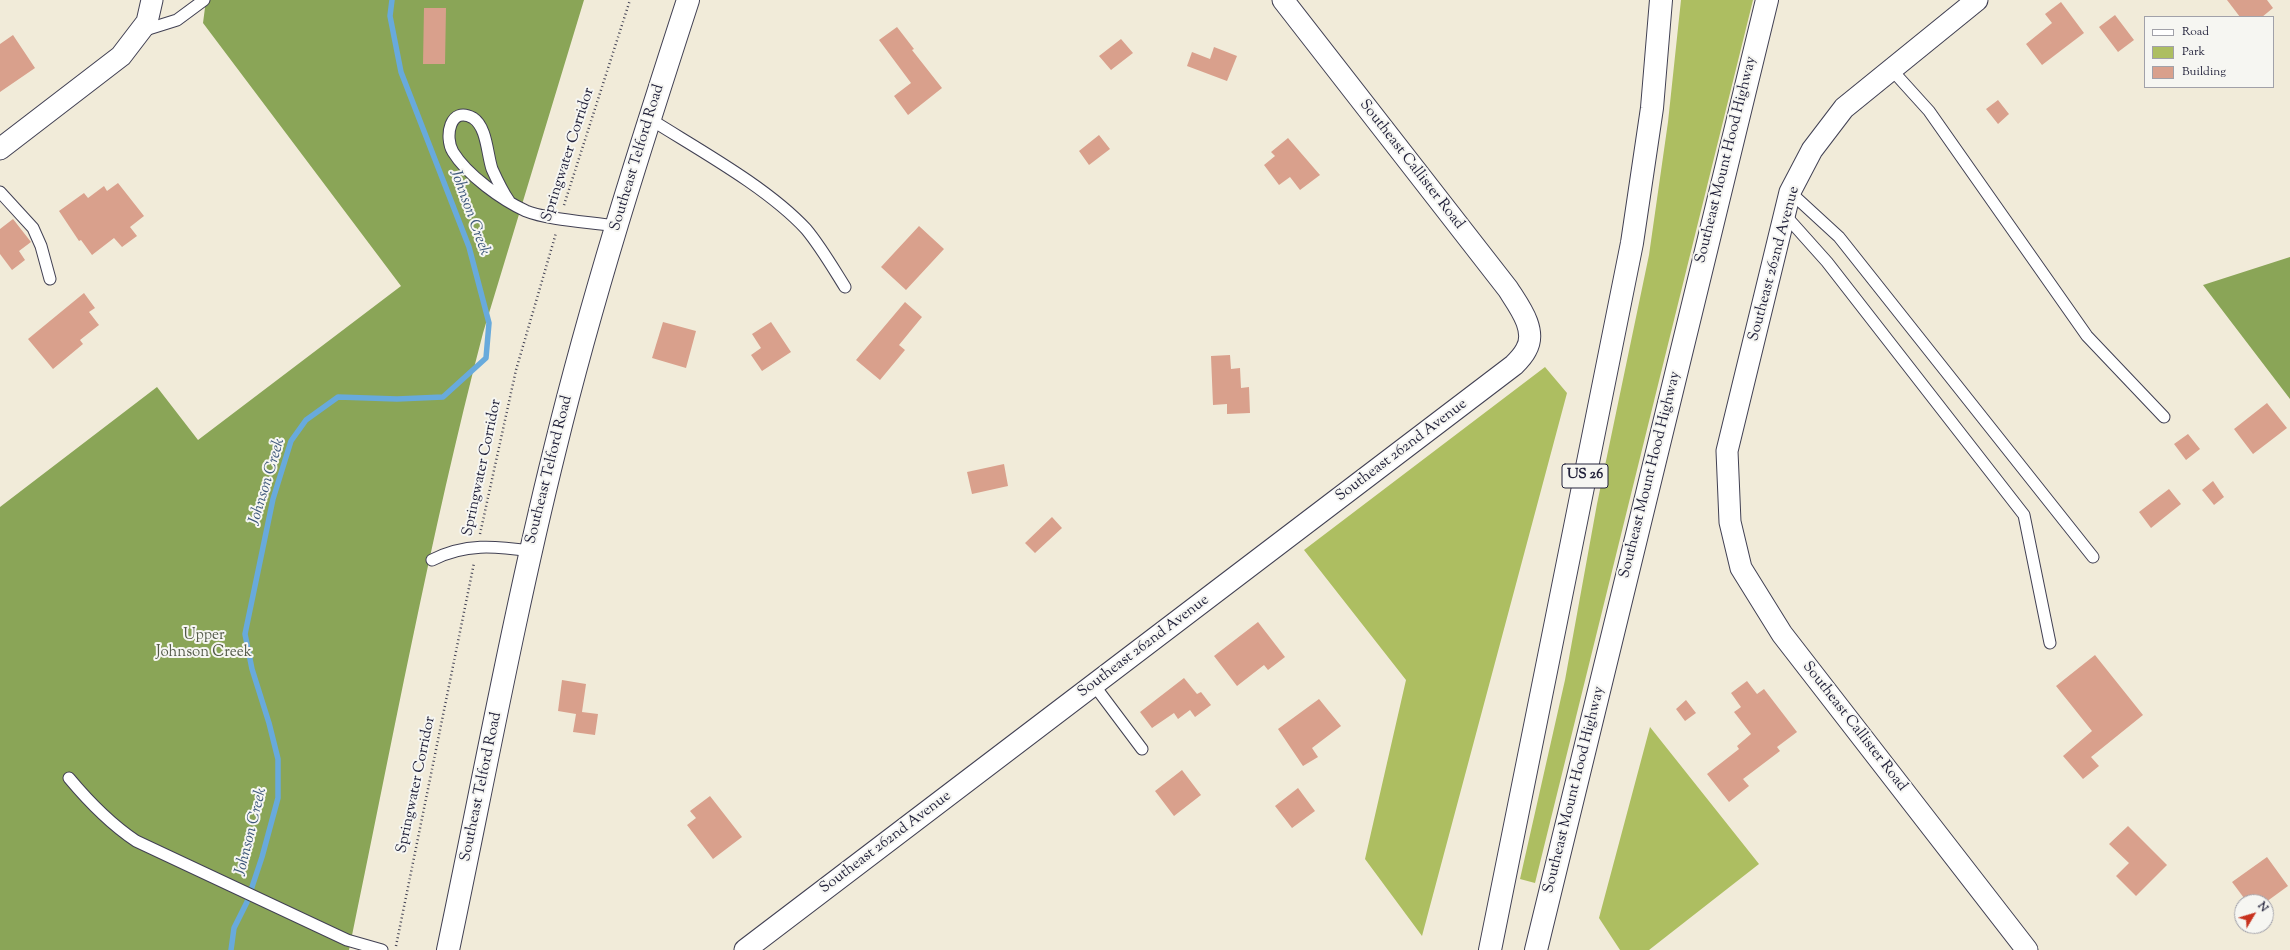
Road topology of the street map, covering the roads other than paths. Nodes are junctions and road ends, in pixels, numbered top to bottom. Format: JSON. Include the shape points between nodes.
{"nodes":[{"id":1,"x":152,"y":0,"type":"edge"},
{"id":2,"x":204,"y":0,"type":"edge"},
{"id":3,"x":688,"y":0,"type":"edge"},
{"id":4,"x":1283,"y":0,"type":"edge"},
{"id":5,"x":1662,"y":0,"type":"edge"},
{"id":6,"x":1767,"y":0,"type":"edge"},
{"id":7,"x":1977,"y":0,"type":"edge"},
{"id":8,"x":139,"y":32,"type":"junction"},
{"id":9,"x":1891,"y":69,"type":"junction"},
{"id":10,"x":650,"y":119,"type":"junction"},
{"id":11,"x":0,"y":149,"type":"edge"},
{"id":12,"x":0,"y":192,"type":"edge"},
{"id":13,"x":1790,"y":192,"type":"junction"},
{"id":14,"x":509,"y":201,"type":"junction"},
{"id":15,"x":1785,"y":215,"type":"junction"},
{"id":16,"x":616,"y":226,"type":"junction"},
{"id":17,"x":50,"y":279,"type":"dead end"},
{"id":18,"x":845,"y":287,"type":"dead end"},
{"id":19,"x":1529,"y":335,"type":"joint"},
{"id":20,"x":2164,"y":417,"type":"dead end"},
{"id":21,"x":1727,"y":482,"type":"joint"},
{"id":22,"x":531,"y":551,"type":"junction"},
{"id":23,"x":2093,"y":557,"type":"dead end"},
{"id":24,"x":432,"y":560,"type":"dead end"},
{"id":25,"x":2050,"y":644,"type":"dead end"},
{"id":26,"x":1094,"y":685,"type":"junction"},
{"id":27,"x":1142,"y":749,"type":"dead end"},
{"id":28,"x":69,"y":778,"type":"dead end"},
{"id":29,"x":1491,"y":949,"type":"edge"},
{"id":30,"x":382,"y":950,"type":"edge"},
{"id":31,"x":448,"y":950,"type":"edge"},
{"id":32,"x":745,"y":950,"type":"edge"},
{"id":33,"x":1536,"y":950,"type":"edge"},
{"id":34,"x":2027,"y":950,"type":"edge"}],
"edges":[{"from":1,"to":8,"type":"street","via":[[146,22]]},
{"from":2,"to":8,"type":"lane","via":[[177,20]]},
{"from":3,"to":10,"type":"main road","name":"Southeast Telford Road"},
{"from":4,"to":19,"type":"street","name":"Southeast Callister Road","via":[[1508,289],[1525,316]]},
{"from":5,"to":29,"type":"main road","number":"US 26","via":[[1652,108],[1632,243]]},
{"from":6,"to":33,"type":"main road","name":"Southeast Mount Hood Highway"},
{"from":7,"to":9,"type":"street","name":"Southeast 262nd Avenue"},
{"from":8,"to":11,"type":"street","via":[[121,56]]},
{"from":9,"to":13,"type":"street","name":"Southeast 262nd Avenue","via":[[1844,108],[1812,150]]},
{"from":9,"to":20,"type":"lane","via":[[1930,111],[2086,336]]},
{"from":10,"to":16,"type":"main road","name":"Southeast Telford Road"},
{"from":10,"to":18,"type":"lane","via":[[740,177],[787,211],[818,244]]},
{"from":12,"to":17,"type":"lane","via":[[33,228]]},
{"from":13,"to":15,"type":"street","name":"Southeast 262nd Avenue"},
{"from":13,"to":23,"type":"lane","via":[[1839,237]]},
{"from":14,"to":14,"type":"lane","via":[[492,168],[480,127],[472,118],[465,116],[455,119],[449,127],[448,134],[452,151],[467,169]]},
{"from":14,"to":16,"type":"lane","via":[[537,215]]},
{"from":15,"to":21,"type":"street","name":"Southeast 262nd Avenue","via":[[1727,451]]},
{"from":15,"to":25,"type":"lane","via":[[1827,262],[2024,515]]},
{"from":16,"to":22,"type":"main road","name":"Southeast Telford Road","via":[[583,340]]},
{"from":19,"to":26,"type":"street","name":"Southeast 262nd Avenue","via":[[1527,349],[1514,366]]},
{"from":21,"to":34,"type":"street","name":"Southeast Callister Road","via":[[1730,522],[1741,568],[1782,634]]},
{"from":22,"to":24,"type":"lane","via":[[478,546],[460,548]]},
{"from":22,"to":31,"type":"main road","name":"Southeast Telford Road"},
{"from":26,"to":27,"type":"lane"},
{"from":26,"to":32,"type":"street","name":"Southeast 262nd Avenue"},
{"from":28,"to":30,"type":"lane","via":[[114,827],[136,841],[347,940]]}]}
